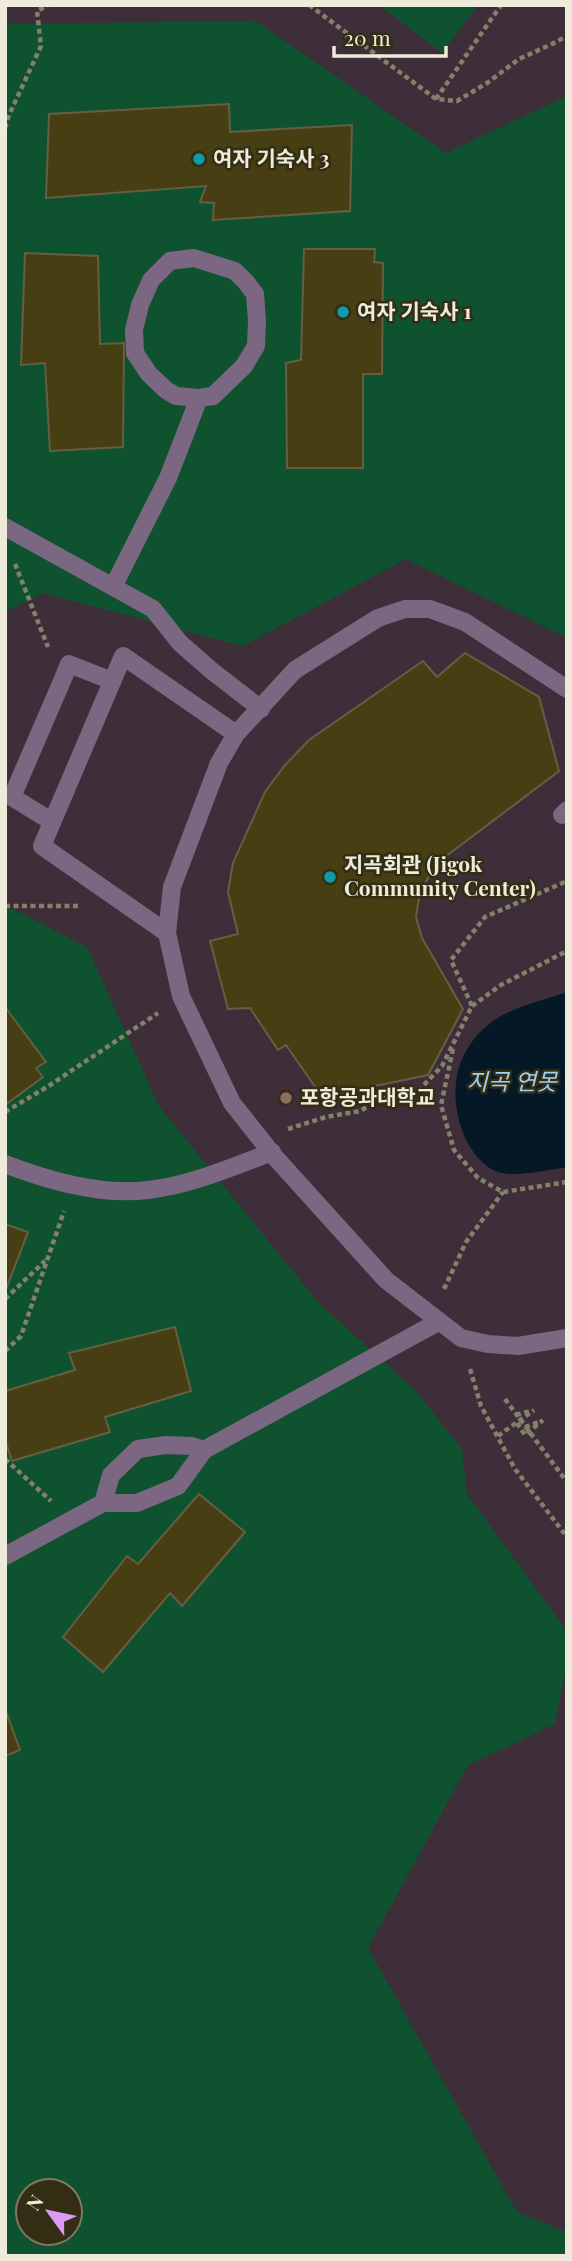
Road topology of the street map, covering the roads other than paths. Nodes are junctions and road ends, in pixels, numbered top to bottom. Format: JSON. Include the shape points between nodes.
{"nodes":[{"id":1,"x":199,"y":398,"type":"junction"},
{"id":2,"x":5,"y":527,"type":"edge"},
{"id":3,"x":113,"y":587,"type":"junction"},
{"id":4,"x":112,"y":681,"type":"junction"},
{"id":5,"x":567,"y":689,"type":"edge"},
{"id":6,"x":261,"y":709,"type":"junction"},
{"id":7,"x":236,"y":734,"type":"junction"},
{"id":8,"x":51,"y":821,"type":"junction"},
{"id":9,"x":167,"y":933,"type":"junction"},
{"id":10,"x":272,"y":1152,"type":"junction"},
{"id":11,"x":5,"y":1164,"type":"edge"},
{"id":12,"x":435,"y":1319,"type":"junction"},
{"id":13,"x":567,"y":1338,"type":"edge"},
{"id":14,"x":204,"y":1450,"type":"junction"},
{"id":15,"x":103,"y":1503,"type":"junction"},
{"id":16,"x":5,"y":1556,"type":"edge"}],
"edges":[{"from":1,"to":1,"type":"lane","via":[[176,396],[149,374],[135,353],[134,330],[151,280],[170,261],[194,258],[235,271],[255,295],[257,321],[256,346],[244,366],[213,396]]},
{"from":1,"to":3,"type":"lane","via":[[168,478]]},
{"from":2,"to":3,"type":"lane"},
{"from":3,"to":6,"type":"lane","via":[[153,609],[180,643]]},
{"from":4,"to":7,"type":"lane","via":[[123,656]]},
{"from":4,"to":8,"type":"lane"},
{"from":4,"to":8,"type":"lane","via":[[69,664],[12,797]]},
{"from":5,"to":6,"type":"lane","via":[[465,622],[430,609],[405,608],[378,618],[295,670]]},
{"from":6,"to":7,"type":"lane"},
{"from":7,"to":9,"type":"lane","via":[[219,763],[172,887]]},
{"from":8,"to":9,"type":"lane","via":[[41,846]]},
{"from":9,"to":10,"type":"lane","via":[[181,996],[232,1103]]},
{"from":10,"to":11,"type":"lane","via":[[190,1181],[148,1190],[73,1184]]},
{"from":10,"to":12,"type":"lane","via":[[386,1280]]},
{"from":12,"to":13,"type":"lane","via":[[461,1338],[488,1344],[518,1346]]},
{"from":12,"to":14,"type":"lane"},
{"from":14,"to":15,"type":"lane","via":[[178,1486],[136,1503]]},
{"from":14,"to":15,"type":"lane","via":[[166,1445],[138,1449],[111,1475]]},
{"from":15,"to":16,"type":"lane"}]}
